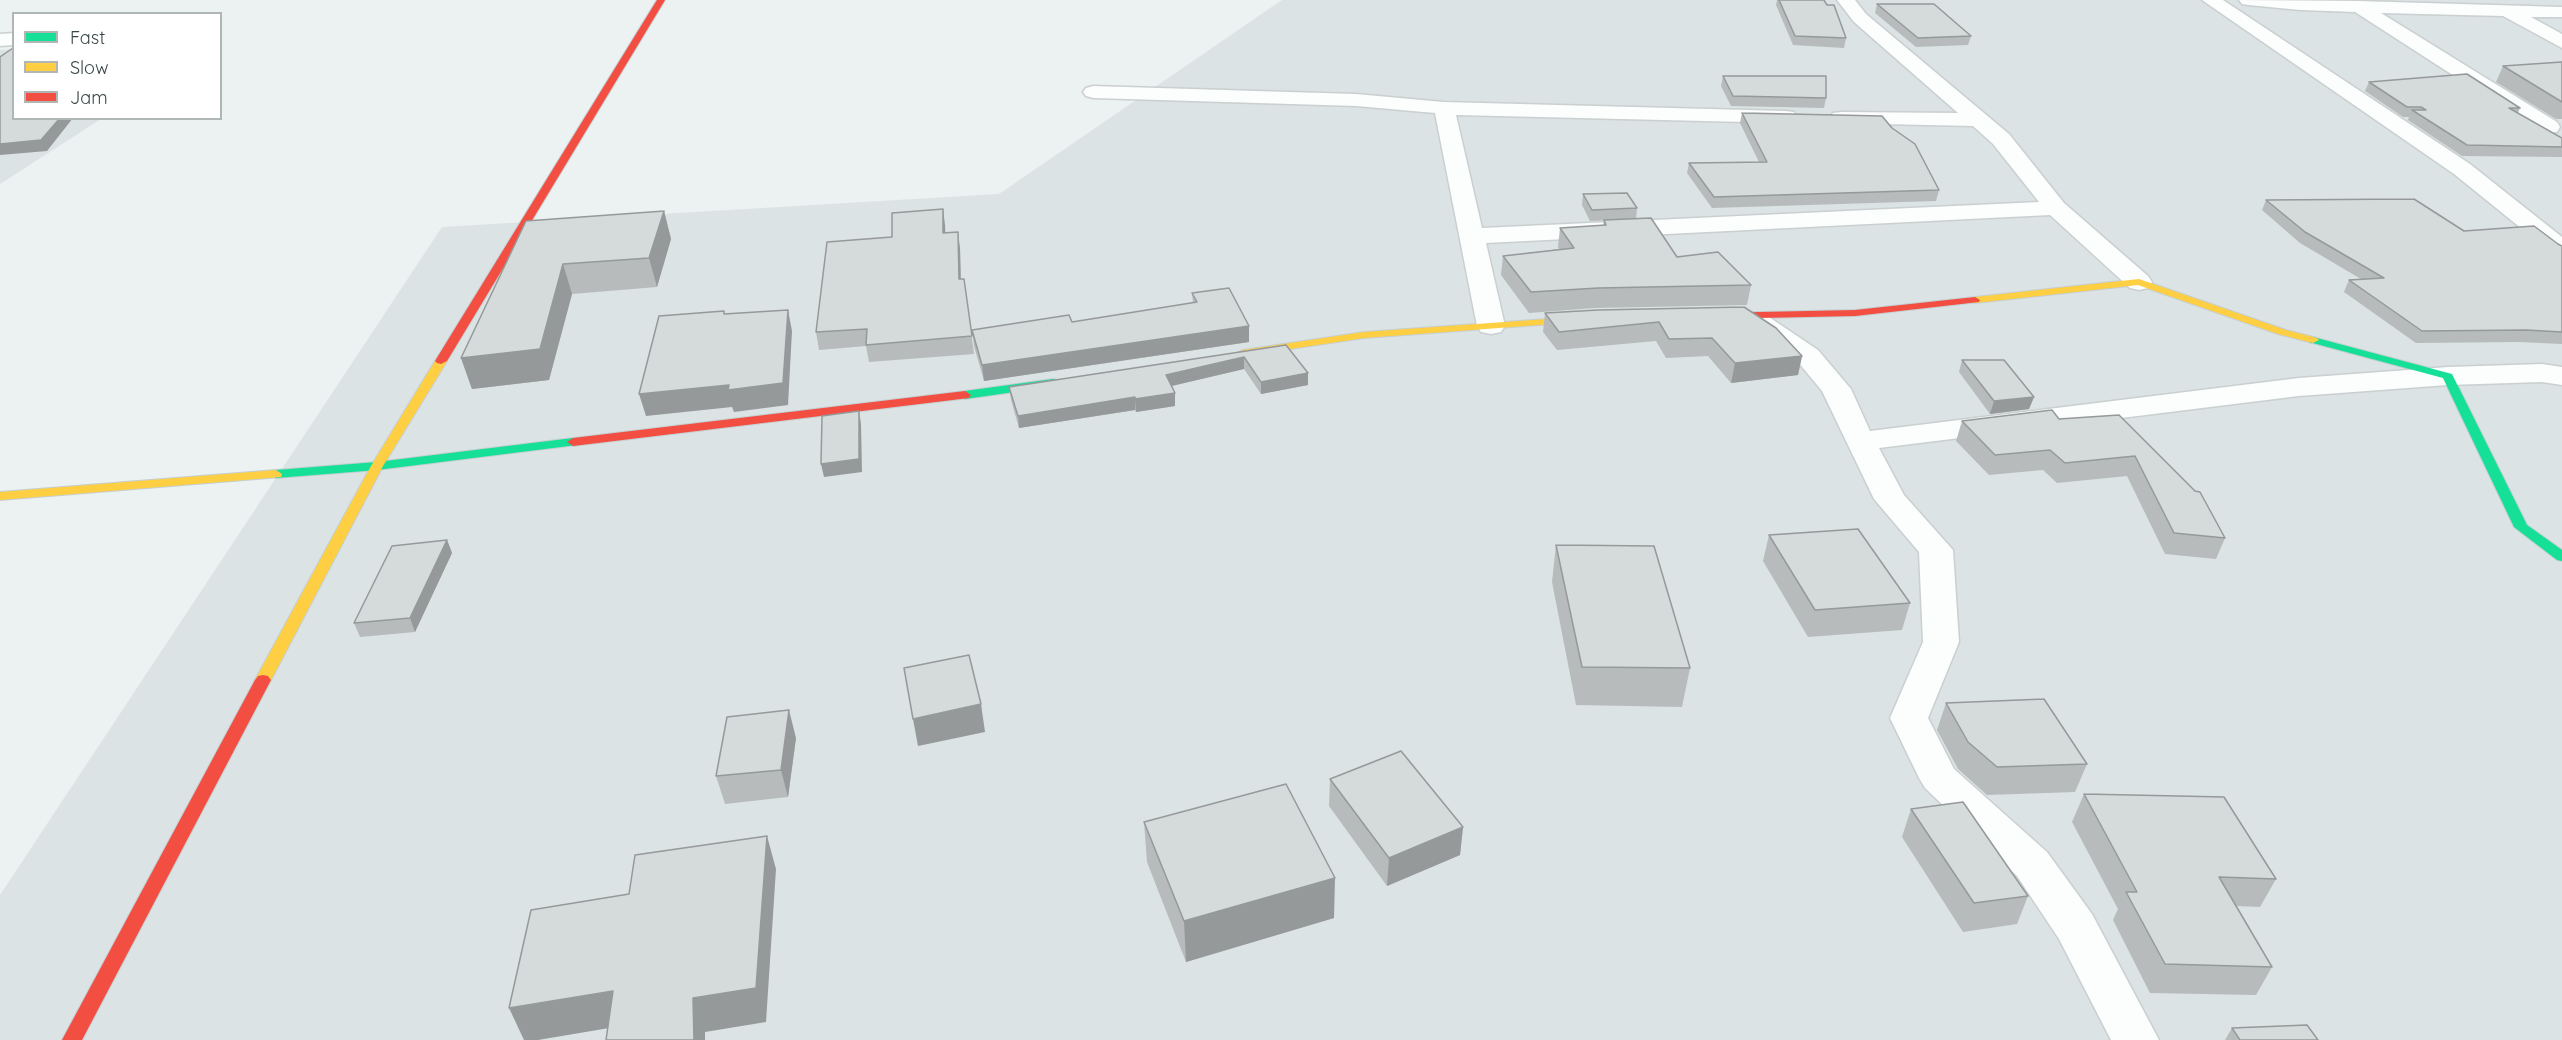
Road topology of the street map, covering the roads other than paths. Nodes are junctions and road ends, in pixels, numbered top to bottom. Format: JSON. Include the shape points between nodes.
{"nodes":[{"id":1,"x":661,"y":0,"type":"edge"},
{"id":2,"x":1846,"y":0,"type":"edge"},
{"id":3,"x":2211,"y":0,"type":"edge"},
{"id":4,"x":2248,"y":0,"type":"edge"},
{"id":5,"x":2483,"y":0,"type":"edge"},
{"id":6,"x":2357,"y":6,"type":"junction"},
{"id":7,"x":2504,"y":9,"type":"junction"},
{"id":8,"x":2562,"y":12,"type":"edge"},
{"id":9,"x":2562,"y":42,"type":"edge"},
{"id":10,"x":1093,"y":92,"type":"dead end"},
{"id":11,"x":1444,"y":108,"type":"junction"},
{"id":12,"x":1801,"y":117,"type":"edge"},
{"id":13,"x":1825,"y":118,"type":"edge"},
{"id":14,"x":1978,"y":120,"type":"junction"},
{"id":15,"x":2549,"y":127,"type":"dead end"},
{"id":16,"x":2056,"y":208,"type":"junction"},
{"id":17,"x":1472,"y":236,"type":"junction"},
{"id":18,"x":2562,"y":249,"type":"edge"},
{"id":19,"x":2139,"y":282,"type":"junction"},
{"id":20,"x":1748,"y":315,"type":"junction"},
{"id":21,"x":1701,"y":316,"type":"edge"},
{"id":22,"x":1607,"y":318,"type":"edge"},
{"id":23,"x":1491,"y":326,"type":"junction"},
{"id":24,"x":1224,"y":356,"type":"edge"},
{"id":25,"x":2448,"y":376,"type":"junction"},
{"id":26,"x":2562,"y":376,"type":"edge"},
{"id":27,"x":1071,"y":380,"type":"edge"},
{"id":28,"x":1860,"y":441,"type":"junction"},
{"id":29,"x":377,"y":466,"type":"junction"},
{"id":30,"x":0,"y":496,"type":"edge"},
{"id":31,"x":2562,"y":557,"type":"edge"},
{"id":32,"x":72,"y":1040,"type":"edge"},
{"id":33,"x":2134,"y":1040,"type":"edge"}],
"edges":[{"from":1,"to":29,"type":"street"},
{"from":2,"to":14,"type":"street","via":[[1860,18]]},
{"from":3,"to":18,"type":"street","via":[[2462,170]]},
{"from":4,"to":6,"type":"street"},
{"from":5,"to":7,"type":"street"},
{"from":6,"to":7,"type":"street"},
{"from":6,"to":15,"type":"street"},
{"from":7,"to":8,"type":"street"},
{"from":7,"to":9,"type":"street"},
{"from":10,"to":11,"type":"street","via":[[1356,100]]},
{"from":11,"to":12,"type":"street"},
{"from":11,"to":17,"type":"street"},
{"from":13,"to":14,"type":"street"},
{"from":14,"to":16,"type":"street","via":[[2001,139]]},
{"from":16,"to":17,"type":"street"},
{"from":16,"to":19,"type":"street"},
{"from":17,"to":23,"type":"street"},
{"from":19,"to":20,"type":"street","via":[[1856,313]]},
{"from":19,"to":25,"type":"street","via":[[2282,332]]},
{"from":20,"to":21,"type":"street"},
{"from":20,"to":28,"type":"street","via":[[1808,356],[1836,389]]},
{"from":22,"to":23,"type":"street"},
{"from":23,"to":24,"type":"street","via":[[1364,335]]},
{"from":25,"to":26,"type":"street"},
{"from":25,"to":28,"type":"street","via":[[2299,387]]},
{"from":25,"to":31,"type":"street","via":[[2522,527]]},
{"from":27,"to":29,"type":"street"},
{"from":28,"to":33,"type":"street","via":[[1890,499],[1936,549],[1941,642],[1909,718],[1939,778],[2032,864],[2076,927]]},
{"from":29,"to":30,"type":"street"},
{"from":29,"to":32,"type":"street"}]}
